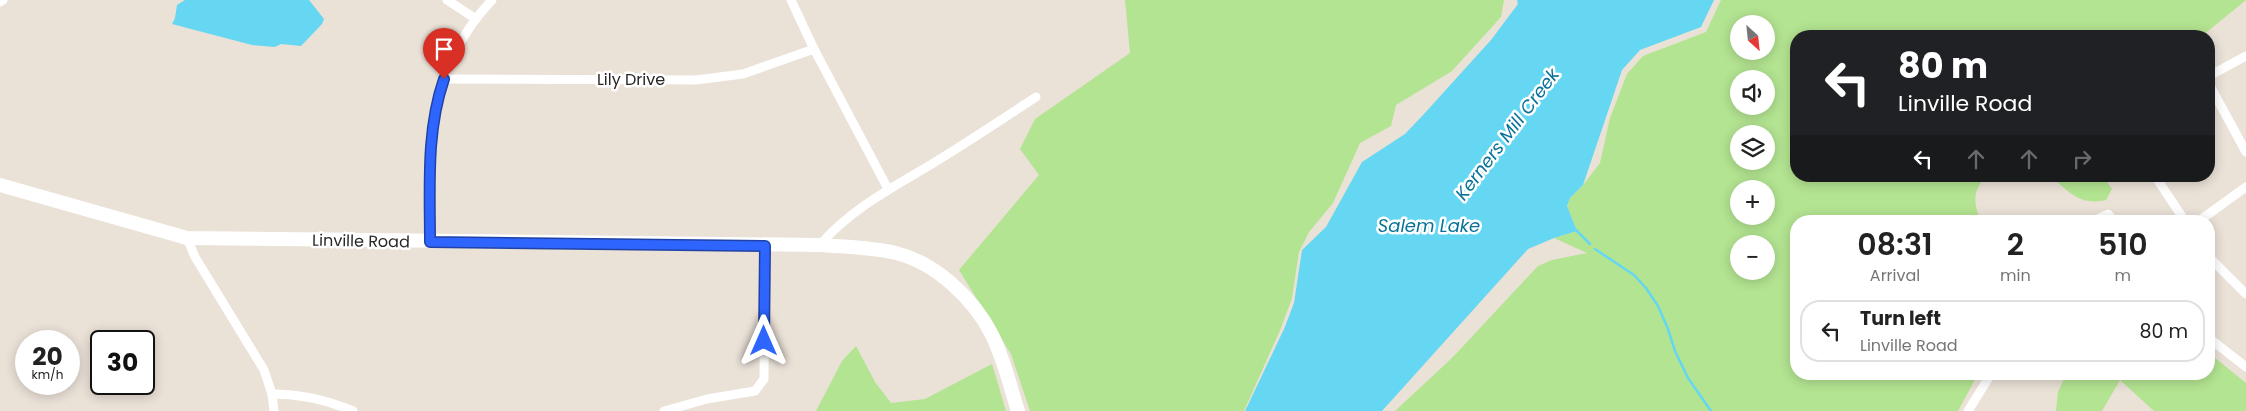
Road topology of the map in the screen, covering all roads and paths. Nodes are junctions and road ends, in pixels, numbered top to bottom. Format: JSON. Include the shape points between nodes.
{"nodes":[{"id":1,"x":447,"y":0,"type":"edge"},
{"id":2,"x":492,"y":0,"type":"edge"},
{"id":3,"x":791,"y":0,"type":"edge"},
{"id":4,"x":476,"y":19,"type":"junction"},
{"id":5,"x":814,"y":49,"type":"junction"},
{"id":6,"x":2246,"y":56,"type":"edge"},
{"id":7,"x":2215,"y":73,"type":"edge"},
{"id":8,"x":444,"y":79,"type":"junction"},
{"id":9,"x":2215,"y":95,"type":"edge"},
{"id":10,"x":1036,"y":98,"type":"dead end"},
{"id":11,"x":2246,"y":152,"type":"edge"},
{"id":12,"x":2159,"y":182,"type":"edge"},
{"id":13,"x":0,"y":184,"type":"edge"},
{"id":14,"x":2246,"y":187,"type":"edge"},
{"id":15,"x":888,"y":189,"type":"junction"},
{"id":16,"x":2181,"y":215,"type":"edge"},
{"id":17,"x":2207,"y":215,"type":"edge"},
{"id":18,"x":187,"y":238,"type":"junction"},
{"id":19,"x":430,"y":242,"type":"junction"},
{"id":20,"x":820,"y":245,"type":"junction"},
{"id":21,"x":765,"y":246,"type":"junction"},
{"id":22,"x":2215,"y":263,"type":"edge"},
{"id":23,"x":2246,"y":294,"type":"edge"},
{"id":24,"x":2215,"y":343,"type":"edge"},
{"id":25,"x":2246,"y":367,"type":"edge"},
{"id":26,"x":1987,"y":380,"type":"edge"},
{"id":27,"x":272,"y":394,"type":"junction"},
{"id":28,"x":274,"y":411,"type":"edge"},
{"id":29,"x":353,"y":411,"type":"edge"},
{"id":30,"x":664,"y":411,"type":"edge"},
{"id":31,"x":1018,"y":411,"type":"edge"},
{"id":32,"x":1968,"y":411,"type":"edge"}],
"edges":[{"from":1,"to":4,"type":"street"},
{"from":2,"to":4,"type":"street"},
{"from":3,"to":5,"type":"street"},
{"from":4,"to":8,"type":"street"},
{"from":5,"to":8,"type":"street","name":"Lily Drive","via":[[744,74],[696,80]]},
{"from":5,"to":15,"type":"street"},
{"from":6,"to":7,"type":"street"},
{"from":8,"to":19,"type":"street","via":[[433,118]]},
{"from":9,"to":11,"type":"street"},
{"from":10,"to":15,"type":"street"},
{"from":12,"to":16,"type":"street"},
{"from":13,"to":18,"type":"main road","name":"Linville Road"},
{"from":14,"to":17,"type":"street"},
{"from":15,"to":20,"type":"street","via":[[834,229]]},
{"from":18,"to":19,"type":"main road","name":"Linville Road"},
{"from":18,"to":27,"type":"street","via":[[195,257],[264,370]]},
{"from":19,"to":21,"type":"main road","name":"Linville Road"},
{"from":20,"to":21,"type":"main road","name":"Linville Road"},
{"from":20,"to":31,"type":"main road","name":"Linville Road","via":[[895,252],[918,261],[946,279],[970,304],[993,337]]},
{"from":21,"to":30,"type":"street","via":[[764,379],[755,391]]},
{"from":22,"to":23,"type":"street"},
{"from":24,"to":25,"type":"street"},
{"from":26,"to":32,"type":"street"},
{"from":27,"to":28,"type":"street"},
{"from":27,"to":29,"type":"street","via":[[304,396]]}]}
